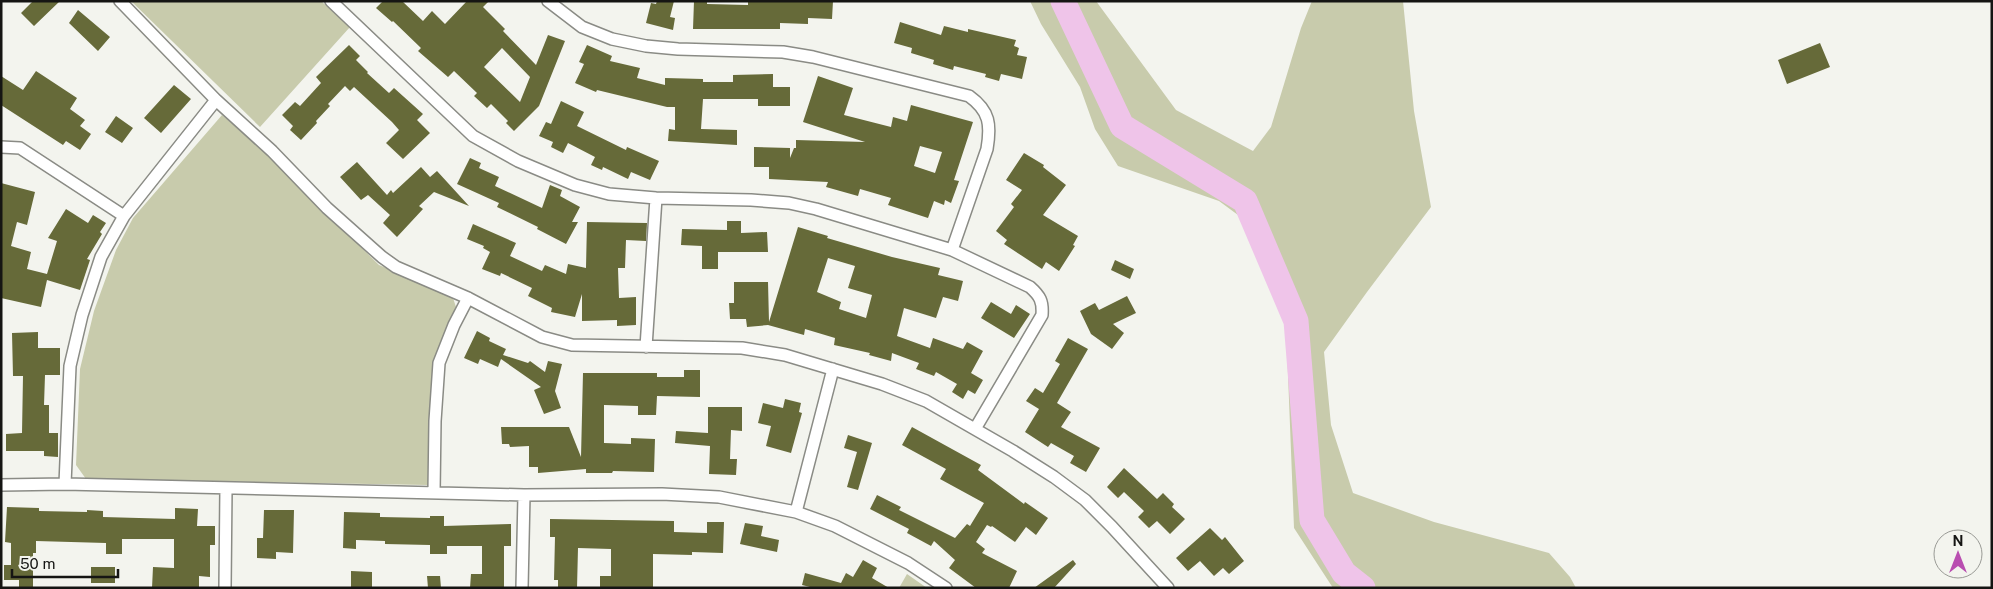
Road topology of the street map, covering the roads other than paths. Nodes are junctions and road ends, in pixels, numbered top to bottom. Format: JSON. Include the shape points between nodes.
{"nodes":[{"id":1,"x":120,"y":1,"type":"edge"},
{"id":2,"x":331,"y":1,"type":"edge"},
{"id":3,"x":548,"y":1,"type":"edge"},
{"id":4,"x":216,"y":100,"type":"junction"},
{"id":5,"x":1,"y":148,"type":"edge"},
{"id":6,"x":656,"y":198,"type":"junction"},
{"id":7,"x":124,"y":216,"type":"junction"},
{"id":8,"x":952,"y":250,"type":"junction"},
{"id":9,"x":468,"y":298,"type":"junction"},
{"id":10,"x":646,"y":347,"type":"junction"},
{"id":11,"x":833,"y":369,"type":"junction"},
{"id":12,"x":975,"y":429,"type":"junction"},
{"id":13,"x":65,"y":484,"type":"junction"},
{"id":14,"x":1,"y":485,"type":"edge"},
{"id":15,"x":226,"y":488,"type":"junction"},
{"id":16,"x":434,"y":492,"type":"junction"},
{"id":17,"x":524,"y":495,"type":"junction"},
{"id":18,"x":796,"y":512,"type":"junction"},
{"id":19,"x":225,"y":588,"type":"edge"},
{"id":20,"x":522,"y":588,"type":"edge"},
{"id":21,"x":946,"y":588,"type":"edge"},
{"id":22,"x":1168,"y":588,"type":"edge"}],
"edges":[{"from":1,"to":4,"type":"street"},
{"from":2,"to":6,"type":"street","via":[[473,136],[518,161],[575,185],[609,194]]},
{"from":3,"to":8,"type":"street","via":[[582,27],[612,39],[678,49],[782,52],[969,96],[980,103],[988,116],[990,133]]},
{"from":4,"to":7,"type":"street"},
{"from":4,"to":9,"type":"street","via":[[382,257],[396,267]]},
{"from":5,"to":7,"type":"street","via":[[20,148]]},
{"from":6,"to":8,"type":"street","via":[[788,203]]},
{"from":6,"to":10,"type":"street"},
{"from":7,"to":13,"type":"street","via":[[101,256],[82,314],[70,366]]},
{"from":8,"to":12,"type":"street","via":[[1030,287],[1040,296],[1042,304],[1042,315]]},
{"from":9,"to":10,"type":"street","via":[[542,337],[572,345]]},
{"from":9,"to":16,"type":"street","via":[[440,363]]},
{"from":10,"to":11,"type":"street","via":[[742,348],[785,355]]},
{"from":11,"to":12,"type":"street","via":[[926,401]]},
{"from":11,"to":18,"type":"street"},
{"from":12,"to":22,"type":"street","via":[[1085,500]]},
{"from":13,"to":14,"type":"street"},
{"from":13,"to":15,"type":"street"},
{"from":15,"to":16,"type":"street"},
{"from":15,"to":19,"type":"street"},
{"from":16,"to":17,"type":"street"},
{"from":17,"to":18,"type":"street","via":[[690,494]]},
{"from":17,"to":20,"type":"street"},
{"from":18,"to":21,"type":"street","via":[[872,543]]}]}
